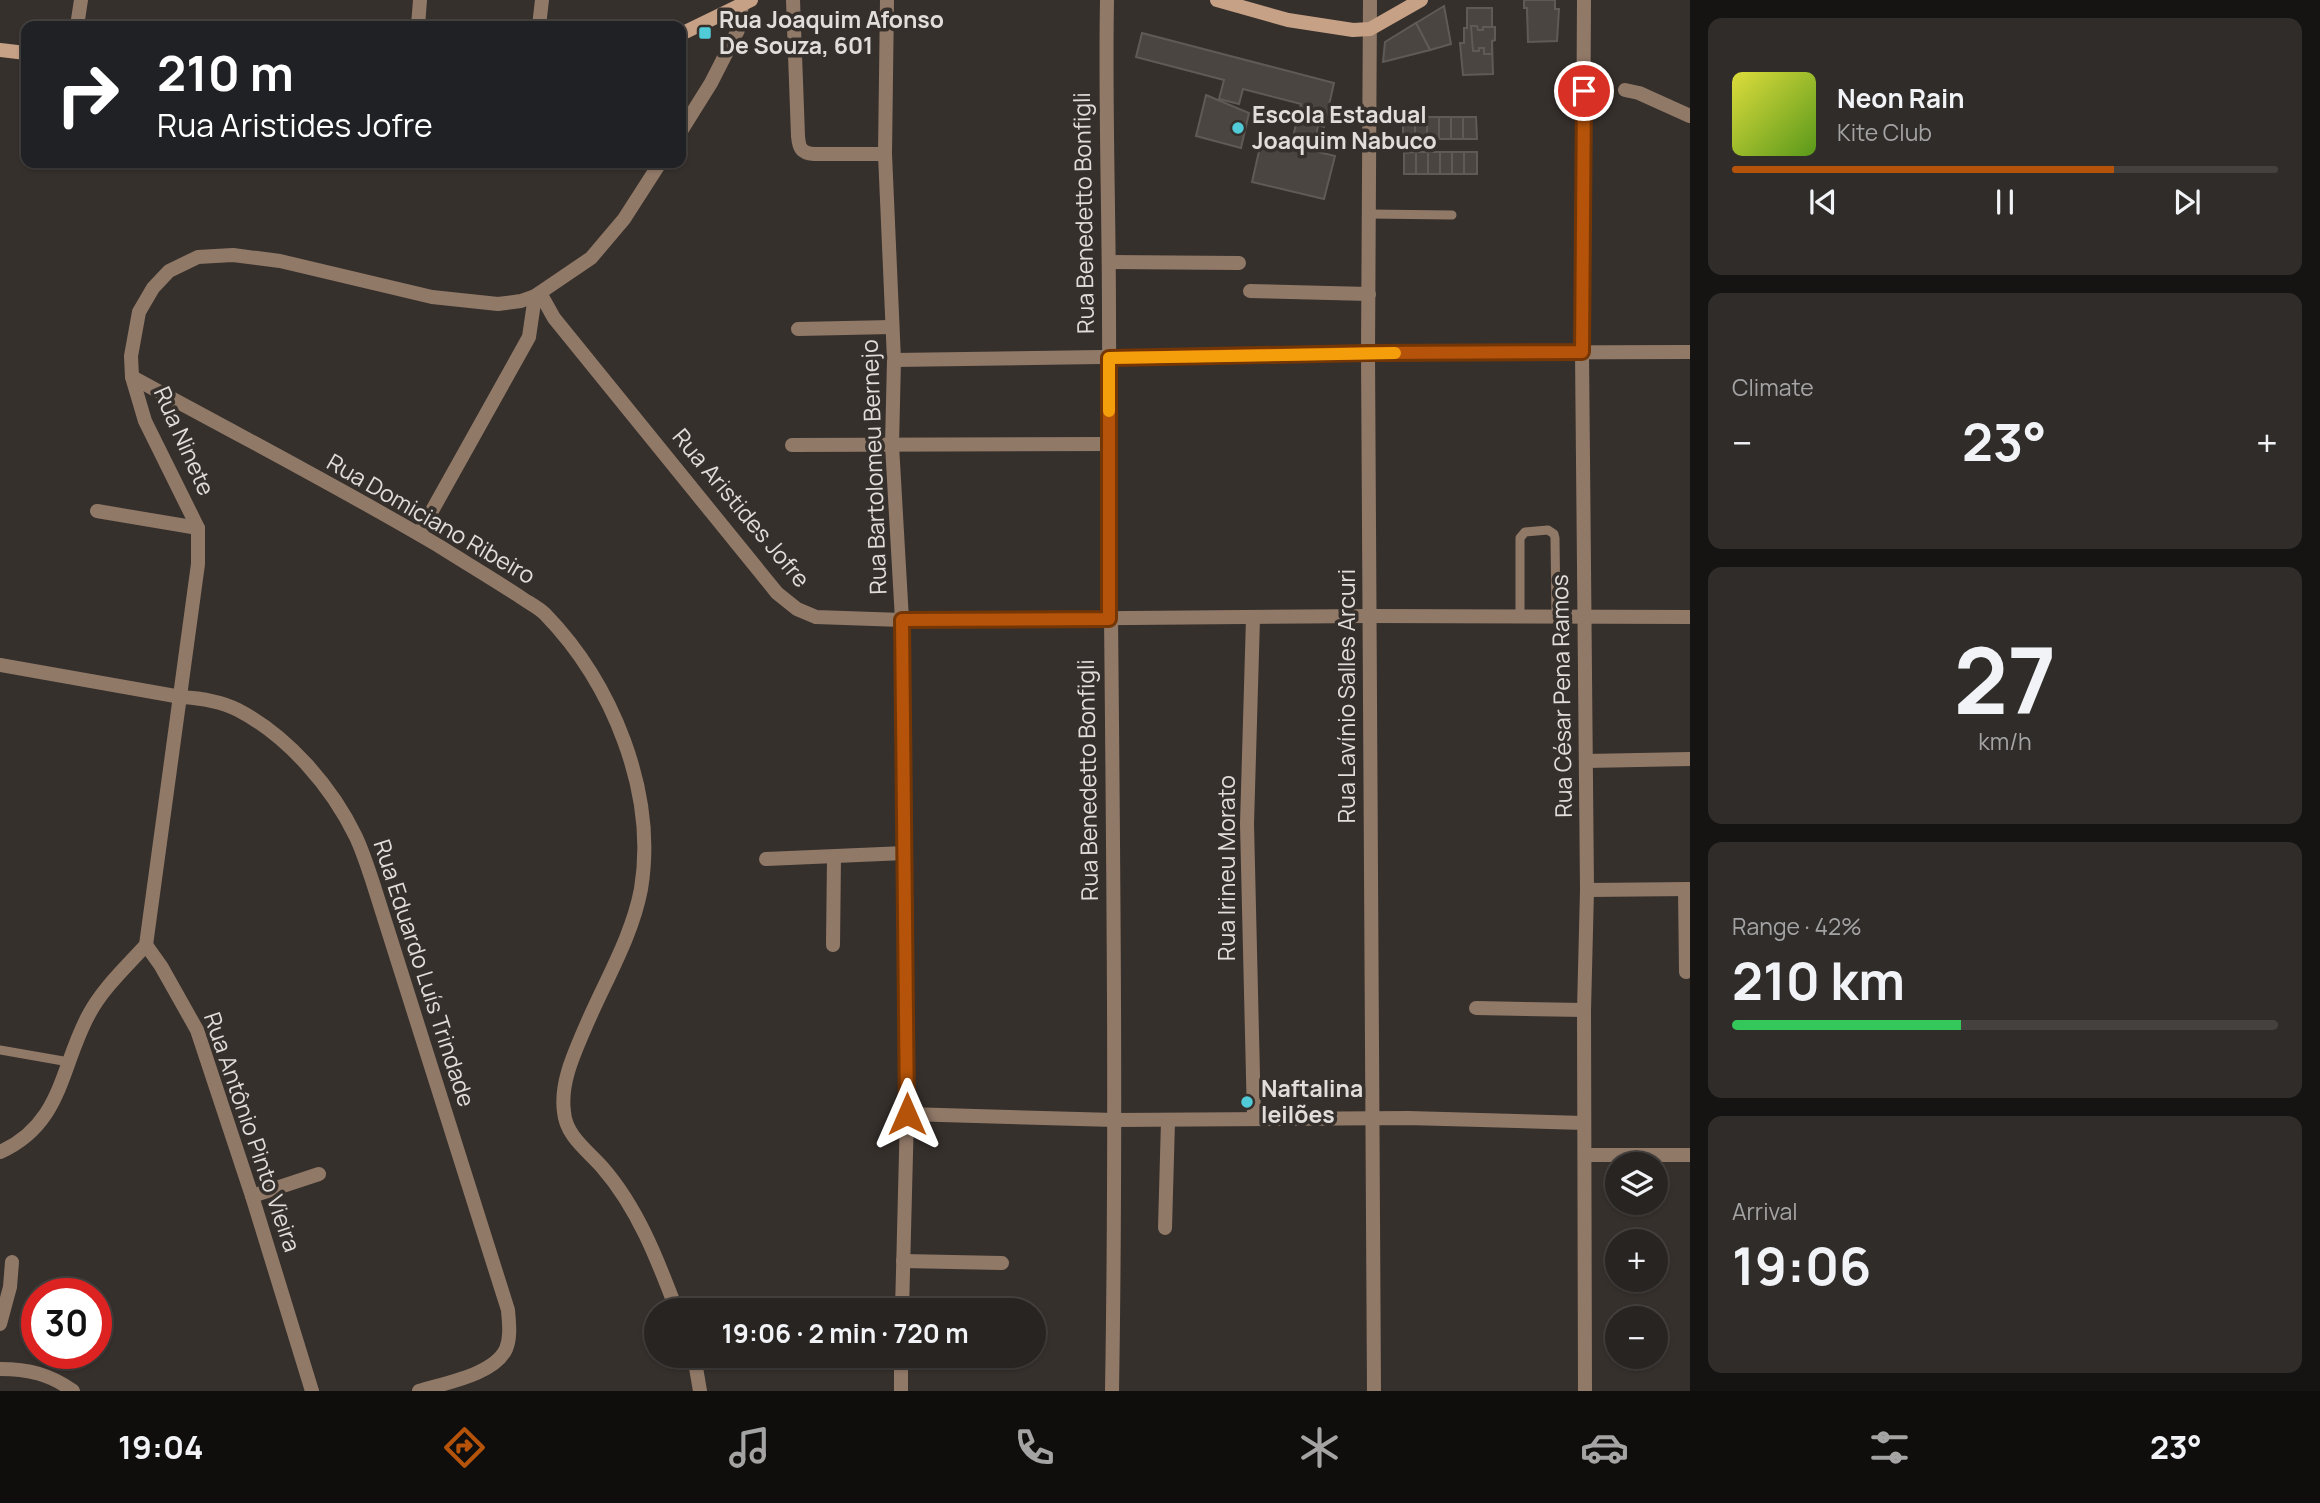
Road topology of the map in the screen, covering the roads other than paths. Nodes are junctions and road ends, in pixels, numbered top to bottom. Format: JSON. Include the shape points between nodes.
{"nodes":[{"id":1,"x":80,"y":0,"type":"edge"},
{"id":2,"x":420,"y":0,"type":"edge"},
{"id":3,"x":542,"y":0,"type":"edge"},
{"id":4,"x":793,"y":0,"type":"edge"},
{"id":5,"x":887,"y":0,"type":"edge"},
{"id":6,"x":1107,"y":0,"type":"edge"},
{"id":7,"x":1217,"y":0,"type":"edge"},
{"id":8,"x":1370,"y":0,"type":"edge"},
{"id":9,"x":1421,"y":0,"type":"edge"},
{"id":10,"x":1584,"y":0,"type":"edge"},
{"id":11,"x":747,"y":2,"type":"edge"},
{"id":12,"x":78,"y":21,"type":"edge"},
{"id":13,"x":418,"y":21,"type":"edge"},
{"id":14,"x":540,"y":21,"type":"edge"},
{"id":15,"x":1370,"y":29,"type":"junction"},
{"id":16,"x":686,"y":32,"type":"edge"},
{"id":17,"x":0,"y":50,"type":"edge"},
{"id":18,"x":21,"y":52,"type":"edge"},
{"id":19,"x":1625,"y":90,"type":"dead end"},
{"id":20,"x":1690,"y":116,"type":"edge"},
{"id":21,"x":686,"y":123,"type":"edge"},
{"id":22,"x":885,"y":154,"type":"junction"},
{"id":23,"x":657,"y":168,"type":"edge"},
{"id":24,"x":1369,"y":214,"type":"junction"},
{"id":25,"x":1452,"y":215,"type":"dead end"},
{"id":26,"x":1109,"y":262,"type":"junction"},
{"id":27,"x":1239,"y":263,"type":"dead end"},
{"id":28,"x":1250,"y":291,"type":"dead end"},
{"id":29,"x":1369,"y":294,"type":"junction"},
{"id":30,"x":538,"y":295,"type":"junction"},
{"id":31,"x":892,"y":327,"type":"junction"},
{"id":32,"x":798,"y":329,"type":"dead end"},
{"id":33,"x":1582,"y":352,"type":"junction"},
{"id":34,"x":1690,"y":352,"type":"edge"},
{"id":35,"x":1368,"y":353,"type":"junction"},
{"id":36,"x":1109,"y":358,"type":"junction"},
{"id":37,"x":894,"y":360,"type":"junction"},
{"id":38,"x":132,"y":377,"type":"junction"},
{"id":39,"x":1109,"y":444,"type":"junction"},
{"id":40,"x":792,"y":445,"type":"dead end"},
{"id":41,"x":892,"y":445,"type":"junction"},
{"id":42,"x":97,"y":511,"type":"dead end"},
{"id":43,"x":198,"y":528,"type":"junction"},
{"id":44,"x":419,"y":534,"type":"junction"},
{"id":45,"x":1520,"y":616,"type":"junction"},
{"id":46,"x":1556,"y":616,"type":"junction"},
{"id":47,"x":1583,"y":616,"type":"junction"},
{"id":48,"x":1369,"y":617,"type":"junction"},
{"id":49,"x":1690,"y":617,"type":"edge"},
{"id":50,"x":1253,"y":618,"type":"junction"},
{"id":51,"x":1109,"y":619,"type":"junction"},
{"id":52,"x":902,"y":620,"type":"junction"},
{"id":53,"x":0,"y":665,"type":"edge"},
{"id":54,"x":181,"y":697,"type":"junction"},
{"id":55,"x":1690,"y":759,"type":"edge"},
{"id":56,"x":1586,"y":761,"type":"junction"},
{"id":57,"x":905,"y":853,"type":"junction"},
{"id":58,"x":834,"y":857,"type":"junction"},
{"id":59,"x":766,"y":859,"type":"dead end"},
{"id":60,"x":1688,"y":889,"type":"edge"},
{"id":61,"x":1587,"y":890,"type":"junction"},
{"id":62,"x":146,"y":945,"type":"junction"},
{"id":63,"x":833,"y":945,"type":"dead end"},
{"id":64,"x":1686,"y":972,"type":"dead end"},
{"id":65,"x":1476,"y":1008,"type":"dead end"},
{"id":66,"x":1584,"y":1010,"type":"junction"},
{"id":67,"x":0,"y":1050,"type":"edge"},
{"id":68,"x":69,"y":1062,"type":"junction"},
{"id":69,"x":907,"y":1114,"type":"junction"},
{"id":70,"x":1254,"y":1118,"type":"junction"},
{"id":71,"x":1372,"y":1118,"type":"junction"},
{"id":72,"x":1114,"y":1120,"type":"junction"},
{"id":73,"x":1168,"y":1121,"type":"junction"},
{"id":74,"x":1584,"y":1123,"type":"junction"},
{"id":75,"x":0,"y":1152,"type":"edge"},
{"id":76,"x":1586,"y":1155,"type":"junction"},
{"id":77,"x":1690,"y":1155,"type":"edge"},
{"id":78,"x":319,"y":1174,"type":"dead end"},
{"id":79,"x":252,"y":1196,"type":"junction"},
{"id":80,"x":1165,"y":1228,"type":"dead end"},
{"id":81,"x":903,"y":1261,"type":"junction"},
{"id":82,"x":12,"y":1262,"type":"dead end"},
{"id":83,"x":1002,"y":1263,"type":"dead end"},
{"id":84,"x":672,"y":1298,"type":"edge"},
{"id":85,"x":902,"y":1298,"type":"edge"},
{"id":86,"x":0,"y":1324,"type":"edge"},
{"id":87,"x":696,"y":1368,"type":"edge"},
{"id":88,"x":901,"y":1368,"type":"edge"},
{"id":89,"x":0,"y":1369,"type":"edge"},
{"id":90,"x":73,"y":1391,"type":"edge"},
{"id":91,"x":312,"y":1391,"type":"edge"},
{"id":92,"x":419,"y":1391,"type":"edge"},
{"id":93,"x":700,"y":1391,"type":"edge"},
{"id":94,"x":901,"y":1391,"type":"edge"},
{"id":95,"x":1112,"y":1391,"type":"edge"},
{"id":96,"x":1374,"y":1391,"type":"edge"},
{"id":97,"x":1585,"y":1391,"type":"edge"}],
"edges":[{"from":1,"to":12,"type":"street"},
{"from":2,"to":13,"type":"street"},
{"from":3,"to":14,"type":"street"},
{"from":4,"to":22,"type":"street","via":[[800,150],[805,154]]},
{"from":5,"to":22,"type":"street","name":"Rua Bartolomeu Bernejo"},
{"from":6,"to":26,"type":"street","name":"Rua Benedetto Bonfigli"},
{"from":7,"to":15,"type":"street","via":[[1288,20]]},
{"from":8,"to":15,"type":"street","name":"Rua Lavínio Salles Arcuri"},
{"from":9,"to":15,"type":"street"},
{"from":10,"to":33,"type":"street","name":"Rua César Pena Ramos"},
{"from":11,"to":16,"type":"street"},
{"from":11,"to":21,"type":"street","via":[[738,30]]},
{"from":15,"to":24,"type":"street","name":"Rua Lavínio Salles Arcuri"},
{"from":17,"to":18,"type":"street"},
{"from":19,"to":20,"type":"street"},
{"from":22,"to":31,"type":"street","name":"Rua Bartolomeu Bernejo"},
{"from":23,"to":30,"type":"street","name":"Rua Ninete","via":[[624,219],[591,258]]},
{"from":24,"to":25,"type":"lane"},
{"from":24,"to":29,"type":"street","name":"Rua Lavínio Salles Arcuri"},
{"from":26,"to":27,"type":"street"},
{"from":26,"to":36,"type":"street","name":"Rua Benedetto Bonfigli"},
{"from":28,"to":29,"type":"street"},
{"from":29,"to":35,"type":"street","name":"Rua Lavínio Salles Arcuri"},
{"from":30,"to":38,"type":"street","name":"Rua Ninete","via":[[498,304],[467,302],[280,261],[233,255],[198,257],[169,271],[139,312]]},
{"from":30,"to":44,"type":"street","via":[[529,337]]},
{"from":30,"to":52,"type":"street","name":"Rua Aristides Jofre","via":[[777,593],[817,617]]},
{"from":31,"to":32,"type":"street"},
{"from":31,"to":37,"type":"street","name":"Rua Bartolomeu Bernejo"},
{"from":33,"to":34,"type":"street"},
{"from":33,"to":35,"type":"street"},
{"from":33,"to":47,"type":"street","name":"Rua César Pena Ramos"},
{"from":35,"to":36,"type":"street"},
{"from":35,"to":48,"type":"street","name":"Rua Lavínio Salles Arcuri"},
{"from":36,"to":37,"type":"street"},
{"from":36,"to":39,"type":"street","name":"Rua Benedetto Bonfigli"},
{"from":37,"to":41,"type":"street","name":"Rua Bartolomeu Bernejo"},
{"from":38,"to":43,"type":"street","name":"Rua Ninete","via":[[145,421]]},
{"from":38,"to":44,"type":"street","name":"Rua Domiciano Ribeiro"},
{"from":39,"to":41,"type":"street"},
{"from":39,"to":51,"type":"street","name":"Rua Benedetto Bonfigli"},
{"from":40,"to":41,"type":"street"},
{"from":41,"to":52,"type":"street","name":"Rua Bartolomeu Bernejo"},
{"from":42,"to":43,"type":"street"},
{"from":43,"to":54,"type":"street","name":"Rua Ninete","via":[[198,564]]},
{"from":44,"to":84,"type":"street","name":"Rua Domiciano Ribeiro","via":[[543,612],[580,656],[609,706],[632,766],[643,839],[640,889],[628,931],[575,1052],[563,1090],[564,1113],[567,1127],[625,1196]]},
{"from":45,"to":46,"type":"street","name":"Rua Aristides Jofre"},
{"from":45,"to":46,"type":"lane","via":[[1520,538],[1525,532],[1539,530],[1554,534]]},
{"from":45,"to":48,"type":"street","name":"Rua Aristides Jofre"},
{"from":46,"to":47,"type":"street","name":"Rua Aristides Jofre"},
{"from":47,"to":49,"type":"street","name":"Rua Aristides Jofre"},
{"from":47,"to":56,"type":"street","name":"Rua César Pena Ramos"},
{"from":48,"to":50,"type":"street","name":"Rua Aristides Jofre"},
{"from":48,"to":71,"type":"street","name":"Rua Lavínio Salles Arcuri"},
{"from":50,"to":51,"type":"street","name":"Rua Aristides Jofre"},
{"from":50,"to":70,"type":"street","name":"Rua Irineu Morato","via":[[1247,824]]},
{"from":51,"to":52,"type":"street","name":"Rua Aristides Jofre"},
{"from":51,"to":72,"type":"street","name":"Rua Benedetto Bonfigli"},
{"from":52,"to":57,"type":"street","name":"Rua Bartolomeu Bernejo"},
{"from":53,"to":54,"type":"street","name":"Rua Eduardo Luís Trindade"},
{"from":54,"to":62,"type":"street","name":"Rua Ninete"},
{"from":54,"to":92,"type":"street","name":"Rua Eduardo Luís Trindade","via":[[202,698],[237,710],[278,737],[310,766],[356,838],[373,883],[508,1310],[506,1350],[494,1364]]},
{"from":55,"to":56,"type":"street"},
{"from":56,"to":61,"type":"street","name":"Rua César Pena Ramos"},
{"from":57,"to":58,"type":"street"},
{"from":57,"to":69,"type":"street","name":"Rua Bartolomeu Bernejo"},
{"from":58,"to":59,"type":"street"},
{"from":58,"to":63,"type":"street"},
{"from":60,"to":61,"type":"street"},
{"from":60,"to":64,"type":"street"},
{"from":61,"to":66,"type":"street","name":"Rua César Pena Ramos"},
{"from":62,"to":68,"type":"street","via":[[98,998]]},
{"from":62,"to":79,"type":"street","name":"Rua Antônio Pinto Vieira","via":[[197,1030]]},
{"from":65,"to":66,"type":"street"},
{"from":66,"to":74,"type":"street","name":"Rua César Pena Ramos"},
{"from":67,"to":68,"type":"lane"},
{"from":68,"to":75,"type":"street","via":[[44,1119]]},
{"from":69,"to":72,"type":"street"},
{"from":69,"to":81,"type":"street","name":"Rua Bartolomeu Bernejo"},
{"from":70,"to":71,"type":"street"},
{"from":70,"to":73,"type":"street"},
{"from":71,"to":74,"type":"street"},
{"from":71,"to":96,"type":"street","name":"Rua Lavínio Salles Arcuri"},
{"from":72,"to":73,"type":"street"},
{"from":72,"to":95,"type":"street","name":"Rua Benedetto Bonfigli"},
{"from":73,"to":80,"type":"street"},
{"from":74,"to":76,"type":"street","name":"Rua César Pena Ramos"},
{"from":76,"to":77,"type":"street"},
{"from":76,"to":97,"type":"street","name":"Rua César Pena Ramos"},
{"from":78,"to":79,"type":"street"},
{"from":79,"to":91,"type":"street","name":"Rua Antônio Pinto Vieira"},
{"from":81,"to":83,"type":"street"},
{"from":81,"to":85,"type":"street","name":"Rua Bartolomeu Bernejo"},
{"from":82,"to":86,"type":"street"},
{"from":87,"to":93,"type":"street"},
{"from":88,"to":94,"type":"street"},
{"from":89,"to":90,"type":"street","via":[[34,1371]]}]}
